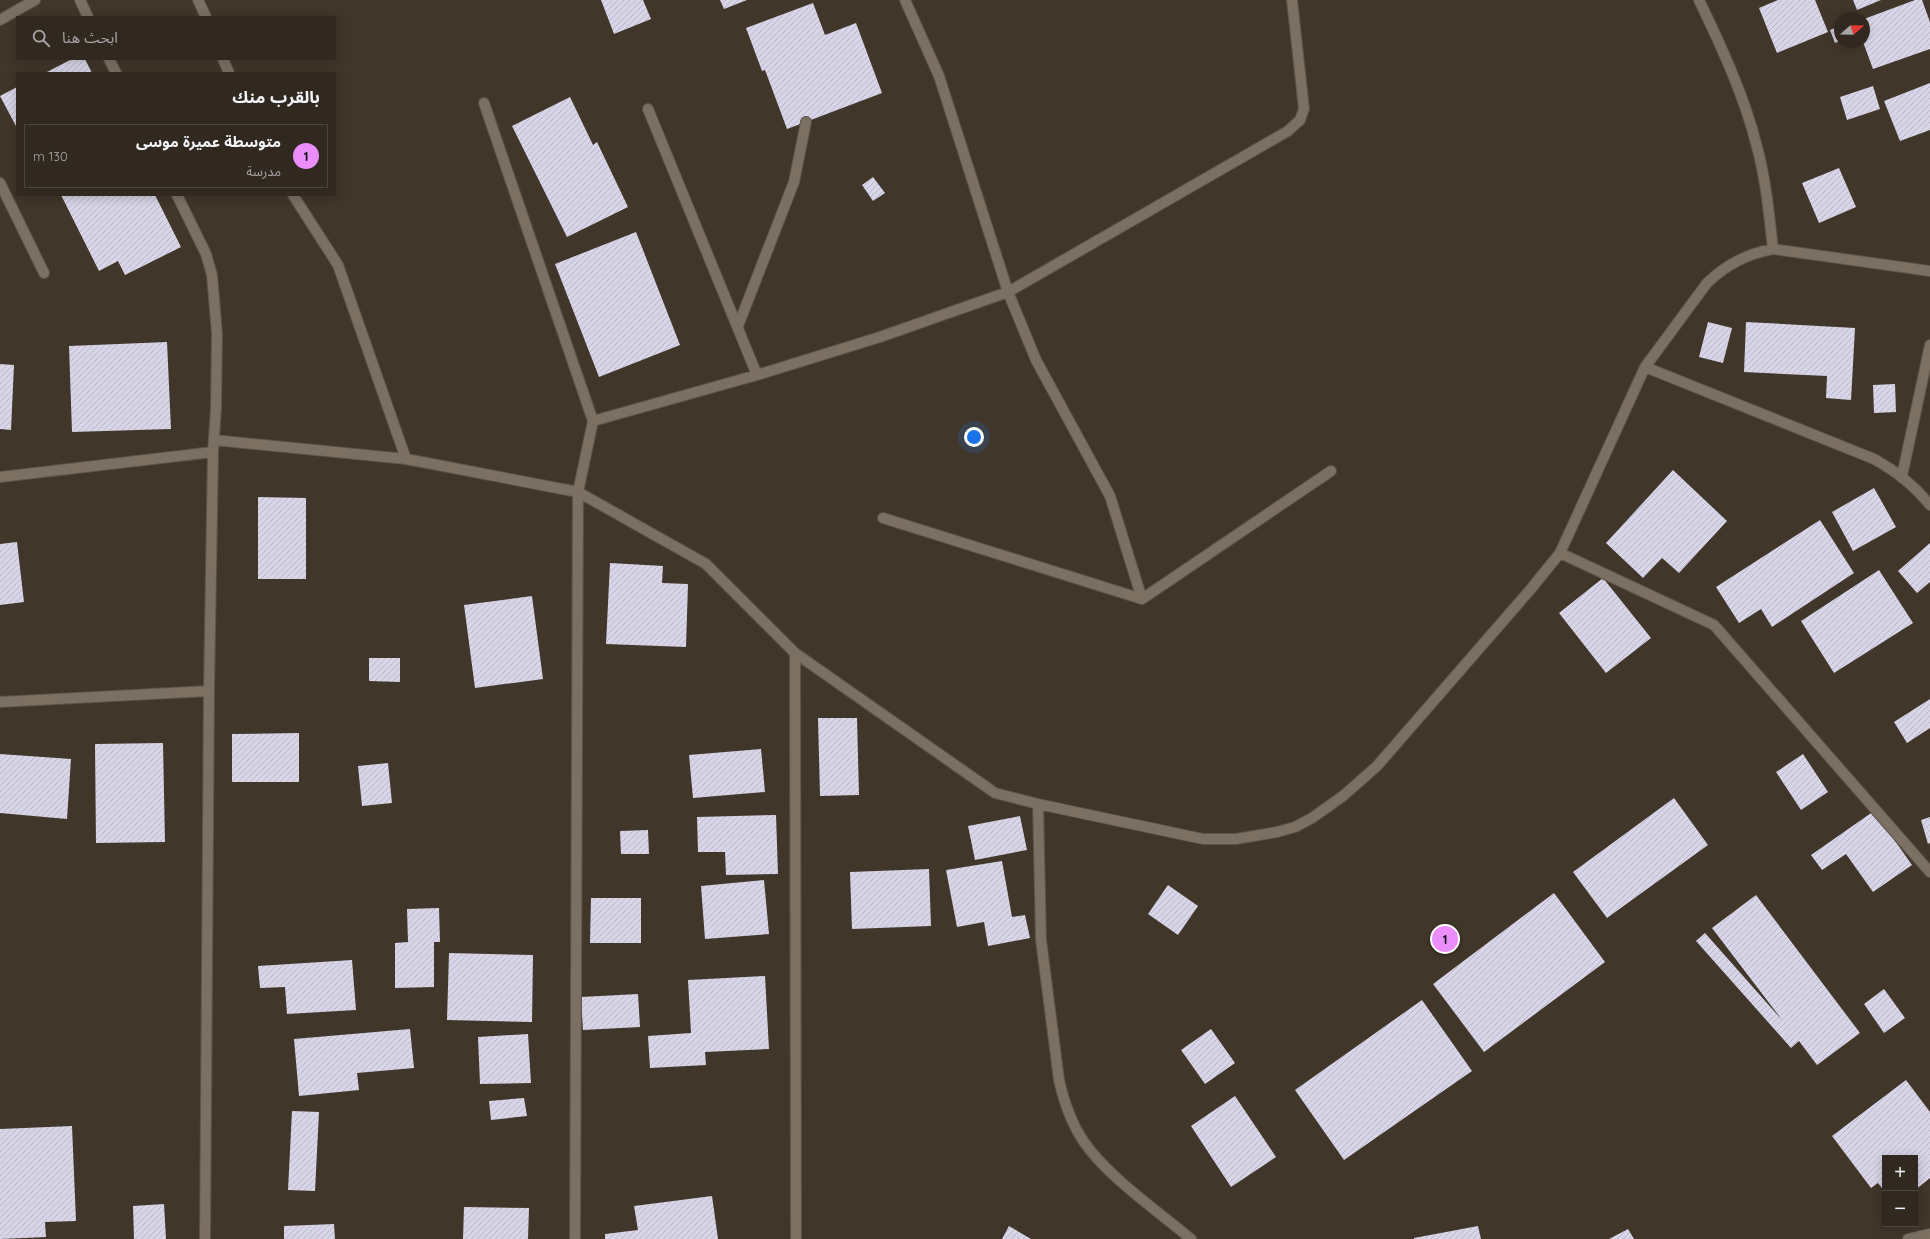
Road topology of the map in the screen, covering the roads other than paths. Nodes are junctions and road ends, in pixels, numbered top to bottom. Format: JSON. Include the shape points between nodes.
{"nodes":[{"id":1,"x":35,"y":0,"type":"edge"},
{"id":2,"x":80,"y":0,"type":"edge"},
{"id":3,"x":198,"y":0,"type":"edge"},
{"id":4,"x":905,"y":0,"type":"edge"},
{"id":5,"x":1292,"y":0,"type":"edge"},
{"id":6,"x":1699,"y":0,"type":"edge"},
{"id":7,"x":88,"y":16,"type":"edge"},
{"id":8,"x":206,"y":16,"type":"edge"},
{"id":9,"x":0,"y":20,"type":"edge"},
{"id":10,"x":110,"y":60,"type":"edge"},
{"id":11,"x":223,"y":60,"type":"edge"},
{"id":12,"x":116,"y":72,"type":"edge"},
{"id":13,"x":229,"y":72,"type":"edge"},
{"id":14,"x":484,"y":104,"type":"dead end"},
{"id":15,"x":648,"y":108,"type":"dead end"},
{"id":16,"x":806,"y":122,"type":"dead end"},
{"id":17,"x":0,"y":183,"type":"edge"},
{"id":18,"x":177,"y":196,"type":"edge"},
{"id":19,"x":294,"y":196,"type":"edge"},
{"id":20,"x":1773,"y":249,"type":"junction"},
{"id":21,"x":1930,"y":271,"type":"edge"},
{"id":22,"x":44,"y":273,"type":"dead end"},
{"id":23,"x":1008,"y":292,"type":"junction"},
{"id":24,"x":738,"y":326,"type":"junction"},
{"id":25,"x":1930,"y":345,"type":"edge"},
{"id":26,"x":1645,"y":367,"type":"junction"},
{"id":27,"x":757,"y":376,"type":"junction"},
{"id":28,"x":593,"y":421,"type":"junction"},
{"id":29,"x":214,"y":440,"type":"junction"},
{"id":30,"x":213,"y":452,"type":"junction"},
{"id":31,"x":406,"y":459,"type":"junction"},
{"id":32,"x":1331,"y":471,"type":"dead end"},
{"id":33,"x":1902,"y":476,"type":"junction"},
{"id":34,"x":0,"y":477,"type":"edge"},
{"id":35,"x":578,"y":492,"type":"junction"},
{"id":36,"x":1930,"y":505,"type":"edge"},
{"id":37,"x":883,"y":518,"type":"dead end"},
{"id":38,"x":1560,"y":552,"type":"junction"},
{"id":39,"x":1142,"y":599,"type":"junction"},
{"id":40,"x":795,"y":653,"type":"junction"},
{"id":41,"x":209,"y":691,"type":"junction"},
{"id":42,"x":0,"y":702,"type":"edge"},
{"id":43,"x":1038,"y":804,"type":"junction"},
{"id":44,"x":1930,"y":872,"type":"edge"},
{"id":45,"x":1930,"y":1234,"type":"edge"},
{"id":46,"x":205,"y":1239,"type":"edge"},
{"id":47,"x":575,"y":1239,"type":"edge"},
{"id":48,"x":796,"y":1239,"type":"edge"},
{"id":49,"x":1191,"y":1239,"type":"edge"},
{"id":50,"x":1908,"y":1239,"type":"edge"}],
"edges":[{"from":1,"to":9,"type":"street"},
{"from":2,"to":7,"type":"street"},
{"from":3,"to":8,"type":"street"},
{"from":4,"to":23,"type":"street","via":[[940,76]]},
{"from":5,"to":23,"type":"street","via":[[1304,109],[1300,120],[1288,131]]},
{"from":6,"to":20,"type":"street","via":[[1733,72],[1758,148],[1767,194]]},
{"from":10,"to":12,"type":"street"},
{"from":11,"to":13,"type":"street"},
{"from":14,"to":28,"type":"street"},
{"from":15,"to":24,"type":"street"},
{"from":16,"to":24,"type":"street","via":[[794,182]]},
{"from":17,"to":22,"type":"street"},
{"from":18,"to":29,"type":"street","via":[[206,254],[212,275],[217,334]]},
{"from":19,"to":31,"type":"street","via":[[338,265]]},
{"from":20,"to":21,"type":"street"},
{"from":20,"to":26,"type":"street","via":[[1752,253],[1719,271],[1707,283]]},
{"from":23,"to":27,"type":"street","via":[[880,337]]},
{"from":23,"to":39,"type":"street","via":[[1036,360],[1110,496]]},
{"from":24,"to":27,"type":"street"},
{"from":25,"to":33,"type":"street"},
{"from":26,"to":33,"type":"street","via":[[1874,459]]},
{"from":26,"to":38,"type":"street"},
{"from":27,"to":28,"type":"street"},
{"from":28,"to":35,"type":"street"},
{"from":29,"to":30,"type":"street"},
{"from":29,"to":31,"type":"street"},
{"from":30,"to":34,"type":"street"},
{"from":30,"to":41,"type":"street"},
{"from":31,"to":35,"type":"street"},
{"from":32,"to":39,"type":"street"},
{"from":33,"to":36,"type":"street"},
{"from":35,"to":40,"type":"street","via":[[706,564]]},
{"from":35,"to":47,"type":"street"},
{"from":37,"to":39,"type":"street"},
{"from":38,"to":43,"type":"street","via":[[1377,766],[1329,808],[1295,826],[1258,837],[1203,839]]},
{"from":38,"to":44,"type":"street","via":[[1714,625]]},
{"from":40,"to":43,"type":"street","via":[[995,793]]},
{"from":40,"to":48,"type":"street"},
{"from":41,"to":42,"type":"street"},
{"from":41,"to":46,"type":"street"},
{"from":43,"to":49,"type":"street","via":[[1041,940],[1064,1102],[1080,1136],[1098,1160]]},
{"from":45,"to":50,"type":"street"}]}
